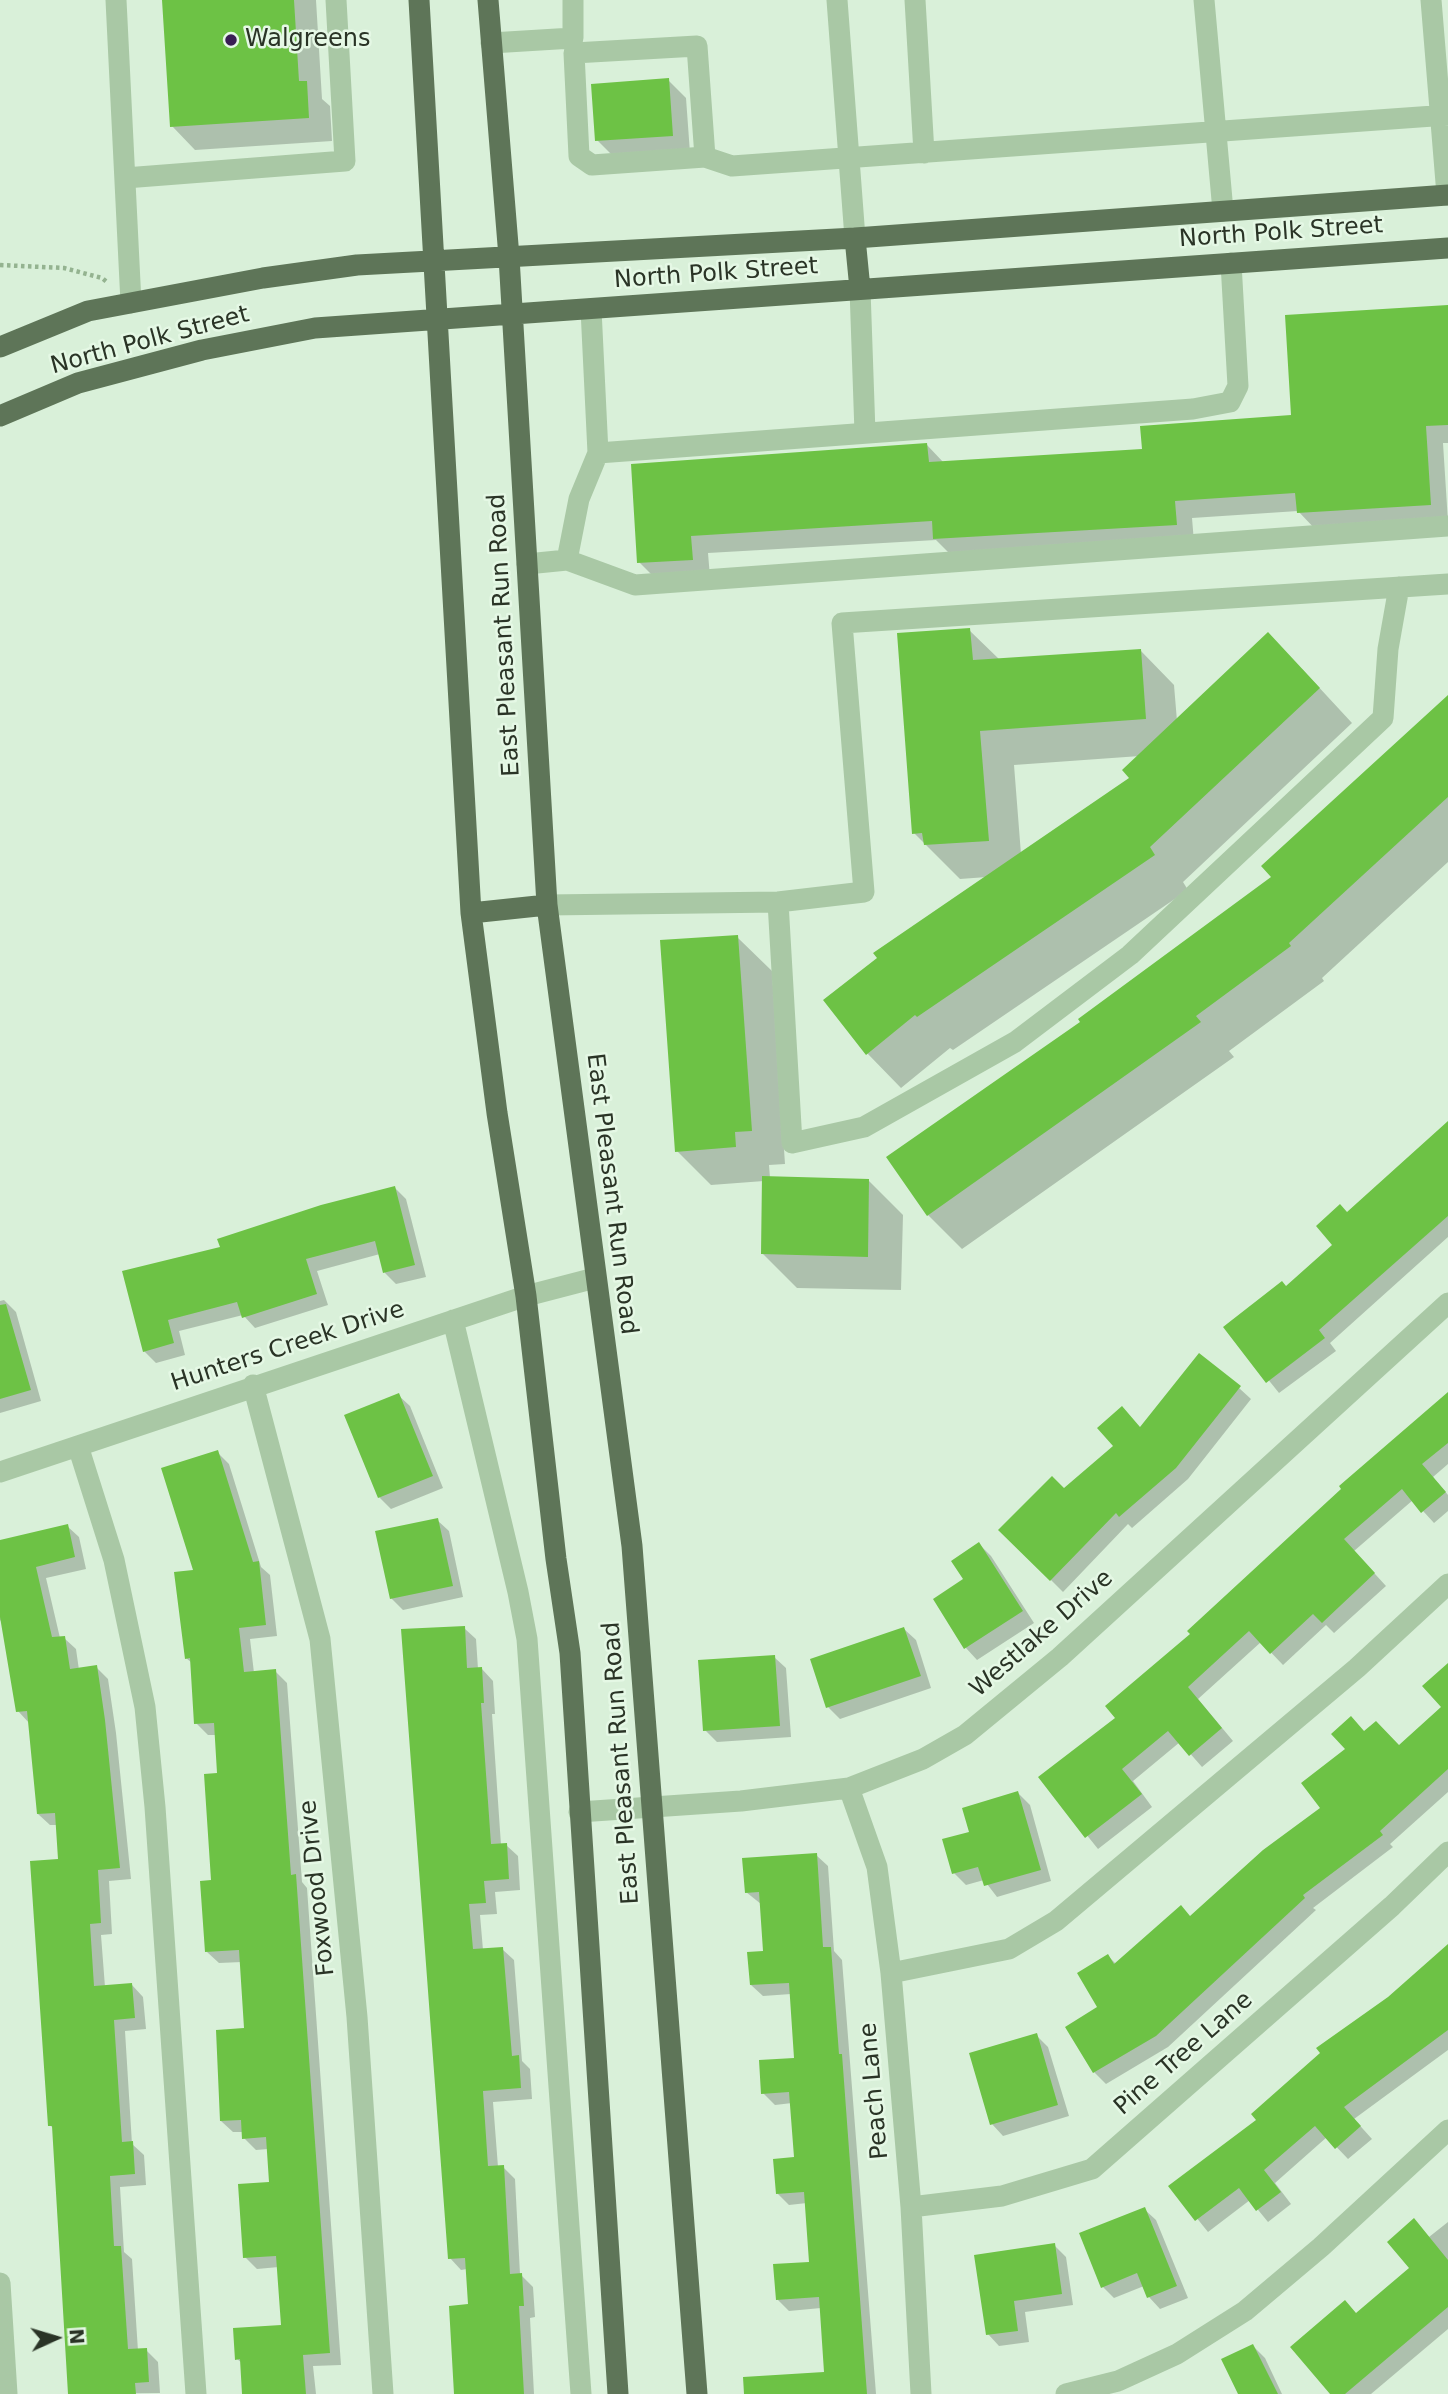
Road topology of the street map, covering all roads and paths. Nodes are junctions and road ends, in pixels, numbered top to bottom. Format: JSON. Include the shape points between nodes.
{"nodes":[{"id":1,"x":116,"y":0,"type":"edge"},
{"id":2,"x":335,"y":0,"type":"edge"},
{"id":3,"x":419,"y":0,"type":"edge"},
{"id":4,"x":488,"y":0,"type":"edge"},
{"id":5,"x":573,"y":0,"type":"edge"},
{"id":6,"x":837,"y":0,"type":"edge"},
{"id":7,"x":915,"y":0,"type":"edge"},
{"id":8,"x":1204,"y":0,"type":"edge"},
{"id":9,"x":1432,"y":0,"type":"edge"},
{"id":10,"x":491,"y":43,"type":"junction"},
{"id":11,"x":573,"y":46,"type":"junction"},
{"id":12,"x":1444,"y":116,"type":"edge"},
{"id":13,"x":1216,"y":134,"type":"junction"},
{"id":14,"x":924,"y":153,"type":"junction"},
{"id":15,"x":705,"y":157,"type":"junction"},
{"id":16,"x":850,"y":158,"type":"junction"},
{"id":17,"x":125,"y":178,"type":"junction"},
{"id":18,"x":1448,"y":199,"type":"edge"},
{"id":19,"x":1223,"y":211,"type":"junction"},
{"id":20,"x":855,"y":238,"type":"junction"},
{"id":21,"x":1448,"y":248,"type":"edge"},
{"id":22,"x":509,"y":257,"type":"junction"},
{"id":23,"x":432,"y":261,"type":"junction"},
{"id":24,"x":1231,"y":263,"type":"junction"},
{"id":25,"x":0,"y":265,"type":"edge"},
{"id":26,"x":860,"y":289,"type":"junction"},
{"id":27,"x":131,"y":303,"type":"junction"},
{"id":28,"x":591,"y":309,"type":"junction"},
{"id":29,"x":512,"y":313,"type":"junction"},
{"id":30,"x":436,"y":318,"type":"junction"},
{"id":31,"x":0,"y":347,"type":"edge"},
{"id":32,"x":0,"y":416,"type":"edge"},
{"id":33,"x":865,"y":433,"type":"junction"},
{"id":34,"x":598,"y":453,"type":"junction"},
{"id":35,"x":1448,"y":526,"type":"edge"},
{"id":36,"x":566,"y":560,"type":"junction"},
{"id":37,"x":527,"y":564,"type":"junction"},
{"id":38,"x":1448,"y":583,"type":"edge"},
{"id":39,"x":1399,"y":587,"type":"junction"},
{"id":40,"x":778,"y":902,"type":"junction"},
{"id":41,"x":547,"y":905,"type":"junction"},
{"id":42,"x":471,"y":913,"type":"junction"},
{"id":43,"x":595,"y":1278,"type":"junction"},
{"id":44,"x":526,"y":1296,"type":"junction"},
{"id":45,"x":1448,"y":1303,"type":"edge"},
{"id":46,"x":453,"y":1320,"type":"junction"},
{"id":47,"x":253,"y":1385,"type":"junction"},
{"id":48,"x":78,"y":1446,"type":"junction"},
{"id":49,"x":0,"y":1472,"type":"edge"},
{"id":50,"x":1448,"y":1584,"type":"edge"},
{"id":51,"x":849,"y":1788,"type":"junction"},
{"id":52,"x":652,"y":1807,"type":"junction"},
{"id":53,"x":579,"y":1812,"type":"junction"},
{"id":54,"x":1448,"y":1852,"type":"edge"},
{"id":55,"x":891,"y":1973,"type":"junction"},
{"id":56,"x":1448,"y":2130,"type":"edge"},
{"id":57,"x":911,"y":2207,"type":"junction"},
{"id":58,"x":0,"y":2283,"type":"edge"},
{"id":59,"x":7,"y":2394,"type":"edge"},
{"id":60,"x":196,"y":2394,"type":"edge"},
{"id":61,"x":383,"y":2394,"type":"edge"},
{"id":62,"x":581,"y":2394,"type":"edge"},
{"id":63,"x":618,"y":2394,"type":"edge"},
{"id":64,"x":697,"y":2394,"type":"edge"},
{"id":65,"x":921,"y":2394,"type":"edge"},
{"id":66,"x":1066,"y":2394,"type":"edge"}],
"edges":[{"from":1,"to":17,"type":"street"},
{"from":2,"to":17,"type":"street","via":[[345,161]]},
{"from":3,"to":23,"type":"main road","name":"East Pleasant Run Road"},
{"from":4,"to":10,"type":"main road","name":"East Pleasant Run Road"},
{"from":5,"to":11,"type":"street"},
{"from":6,"to":16,"type":"street"},
{"from":7,"to":14,"type":"street"},
{"from":8,"to":13,"type":"street"},
{"from":9,"to":12,"type":"street"},
{"from":10,"to":11,"type":"street"},
{"from":10,"to":22,"type":"main road","name":"East Pleasant Run Road"},
{"from":11,"to":15,"type":"street","via":[[697,46]]},
{"from":11,"to":15,"type":"street","via":[[579,156],[592,164]]},
{"from":12,"to":13,"type":"street"},
{"from":12,"to":18,"type":"street"},
{"from":13,"to":14,"type":"street"},
{"from":13,"to":19,"type":"street"},
{"from":14,"to":16,"type":"street"},
{"from":15,"to":16,"type":"street","via":[[732,166]]},
{"from":16,"to":20,"type":"street"},
{"from":17,"to":27,"type":"street"},
{"from":18,"to":19,"type":"main road","name":"North Polk Street"},
{"from":19,"to":20,"type":"main road","name":"North Polk Street"},
{"from":20,"to":22,"type":"main road","name":"North Polk Street"},
{"from":20,"to":26,"type":"main road"},
{"from":21,"to":24,"type":"main road","name":"North Polk Street"},
{"from":22,"to":23,"type":"main road","name":"North Polk Street"},
{"from":22,"to":29,"type":"main road","name":"East Pleasant Run Road"},
{"from":23,"to":27,"type":"main road","name":"North Polk Street","via":[[276,276]]},
{"from":23,"to":30,"type":"main road","name":"East Pleasant Run Road"},
{"from":24,"to":26,"type":"main road","name":"North Polk Street"},
{"from":24,"to":33,"type":"street","via":[[1238,386],[1230,402],[1193,409]]},
{"from":25,"to":27,"type":"path","via":[[64,268],[102,278]]},
{"from":26,"to":28,"type":"main road","name":"North Polk Street"},
{"from":26,"to":33,"type":"street"},
{"from":27,"to":31,"type":"main road","name":"North Polk Street","via":[[88,311]]},
{"from":28,"to":29,"type":"main road","name":"North Polk Street"},
{"from":28,"to":34,"type":"street"},
{"from":29,"to":30,"type":"main road","name":"North Polk Street"},
{"from":29,"to":37,"type":"main road","name":"East Pleasant Run Road"},
{"from":30,"to":32,"type":"main road","name":"North Polk Street","via":[[315,328],[202,350],[78,383]]},
{"from":30,"to":42,"type":"main road","name":"East Pleasant Run Road"},
{"from":33,"to":34,"type":"street"},
{"from":34,"to":36,"type":"street","via":[[579,499]]},
{"from":35,"to":36,"type":"street","via":[[635,585]]},
{"from":36,"to":37,"type":"street"},
{"from":37,"to":41,"type":"main road","name":"East Pleasant Run Road"},
{"from":38,"to":39,"type":"street"},
{"from":39,"to":40,"type":"street","via":[[842,623],[864,892]]},
{"from":39,"to":40,"type":"street","via":[[1382,718],[1130,955],[992,1055],[864,1126],[792,1143]]},
{"from":40,"to":41,"type":"street"},
{"from":41,"to":42,"type":"main road"},
{"from":41,"to":43,"type":"main road","name":"East Pleasant Run Road"},
{"from":42,"to":44,"type":"main road","name":"East Pleasant Run Road"},
{"from":43,"to":44,"type":"street","name":"Hunters Creek Drive"},
{"from":43,"to":52,"type":"main road","name":"East Pleasant Run Road","via":[[632,1546]]},
{"from":44,"to":46,"type":"street","name":"Hunters Creek Drive"},
{"from":44,"to":53,"type":"main road","name":"East Pleasant Run Road","via":[[570,1653]]},
{"from":45,"to":51,"type":"street","name":"Westlake Drive","via":[[1060,1657],[965,1735],[923,1759]]},
{"from":46,"to":47,"type":"street","name":"Hunters Creek Drive"},
{"from":46,"to":62,"type":"street","via":[[527,1639]]},
{"from":47,"to":48,"type":"street","name":"Hunters Creek Drive"},
{"from":47,"to":61,"type":"street","name":"Foxwood Drive","via":[[320,1639],[357,2017]]},
{"from":48,"to":49,"type":"street","name":"Hunters Creek Drive"},
{"from":48,"to":60,"type":"street","via":[[114,1560],[145,1707],[156,1807]]},
{"from":50,"to":55,"type":"street","via":[[1357,1668],[1056,1921],[1009,1949]]},
{"from":51,"to":52,"type":"street","name":"Westlake Drive"},
{"from":51,"to":55,"type":"street","name":"Peach Lane","via":[[877,1867]]},
{"from":52,"to":53,"type":"street","name":"Westlake Drive"},
{"from":52,"to":64,"type":"main road","name":"East Pleasant Run Road"},
{"from":53,"to":63,"type":"main road","name":"East Pleasant Run Road"},
{"from":54,"to":57,"type":"street","name":"Pine Tree Lane","via":[[1092,2169],[1002,2196]]},
{"from":55,"to":57,"type":"street","name":"Peach Lane"},
{"from":56,"to":66,"type":"street","via":[[1245,2311],[1118,2381]]},
{"from":57,"to":65,"type":"street","name":"Peach Lane"},
{"from":58,"to":59,"type":"street"}]}
